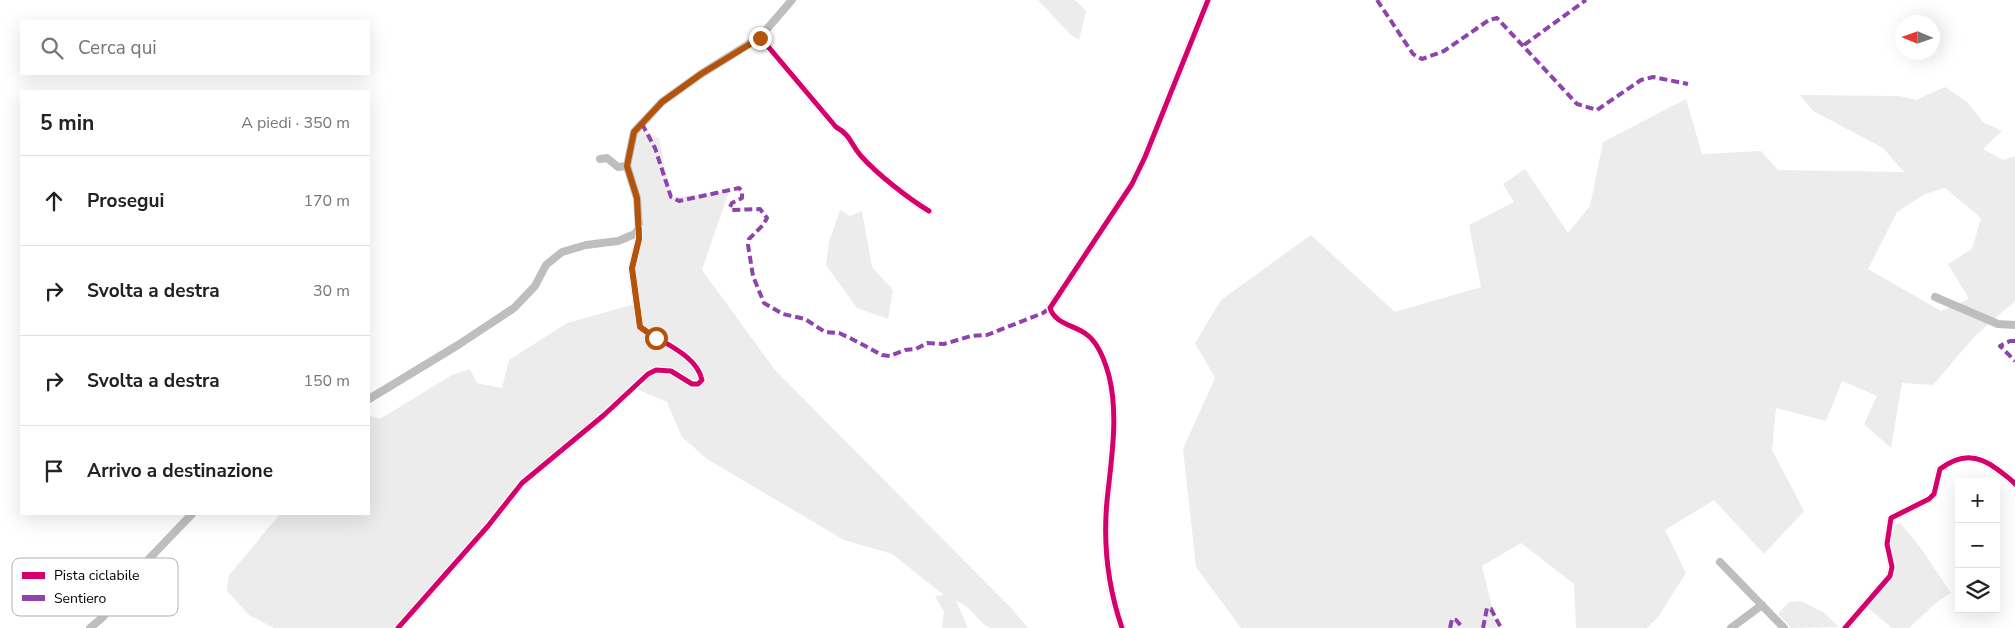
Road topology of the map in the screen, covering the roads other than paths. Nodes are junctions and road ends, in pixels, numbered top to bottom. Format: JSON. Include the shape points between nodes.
{"nodes":[{"id":1,"x":792,"y":0,"type":"edge"},
{"id":2,"x":1208,"y":0,"type":"edge"},
{"id":3,"x":760,"y":38,"type":"junction"},
{"id":4,"x":600,"y":159,"type":"dead end"},
{"id":5,"x":627,"y":166,"type":"junction"},
{"id":6,"x":929,"y":211,"type":"dead end"},
{"id":7,"x":639,"y":228,"type":"junction"},
{"id":8,"x":1934,"y":297,"type":"dead end"},
{"id":9,"x":2015,"y":325,"type":"edge"},
{"id":10,"x":370,"y":397,"type":"edge"},
{"id":11,"x":2015,"y":484,"type":"edge"},
{"id":12,"x":191,"y":515,"type":"edge"},
{"id":13,"x":150,"y":558,"type":"edge"},
{"id":14,"x":1720,"y":562,"type":"dead end"},
{"id":15,"x":1762,"y":605,"type":"junction"},
{"id":16,"x":104,"y":616,"type":"edge"},
{"id":17,"x":90,"y":628,"type":"edge"},
{"id":18,"x":398,"y":628,"type":"edge"},
{"id":19,"x":1122,"y":628,"type":"edge"},
{"id":20,"x":1731,"y":628,"type":"edge"},
{"id":21,"x":1784,"y":628,"type":"edge"},
{"id":22,"x":1845,"y":628,"type":"edge"}],
"edges":[{"from":1,"to":3,"type":"street"},
{"from":2,"to":19,"type":"street","via":[[1132,184],[1050,308],[1056,318],[1086,334],[1099,348],[1109,377],[1113,463],[1107,501],[1106,561]]},
{"from":3,"to":5,"type":"street","via":[[662,102],[634,132]]},
{"from":3,"to":6,"type":"street","via":[[836,127],[848,134],[861,156],[904,194]]},
{"from":4,"to":5,"type":"street"},
{"from":5,"to":7,"type":"street","via":[[636,192]]},
{"from":7,"to":10,"type":"street","via":[[618,241],[562,252],[546,265],[534,286],[514,308]]},
{"from":7,"to":18,"type":"street","via":[[632,268],[640,327],[689,361],[702,380],[692,384],[671,371],[662,370],[656,370],[642,380],[522,483]]},
{"from":8,"to":9,"type":"street","via":[[1998,324]]},
{"from":11,"to":22,"type":"street","via":[[1990,464],[1973,456],[1950,462],[1940,469],[1934,494],[1891,518],[1887,544],[1892,567],[1890,576]]},
{"from":12,"to":13,"type":"street"},
{"from":14,"to":15,"type":"street"},
{"from":15,"to":20,"type":"street"},
{"from":15,"to":21,"type":"street"},
{"from":16,"to":17,"type":"street"}]}
